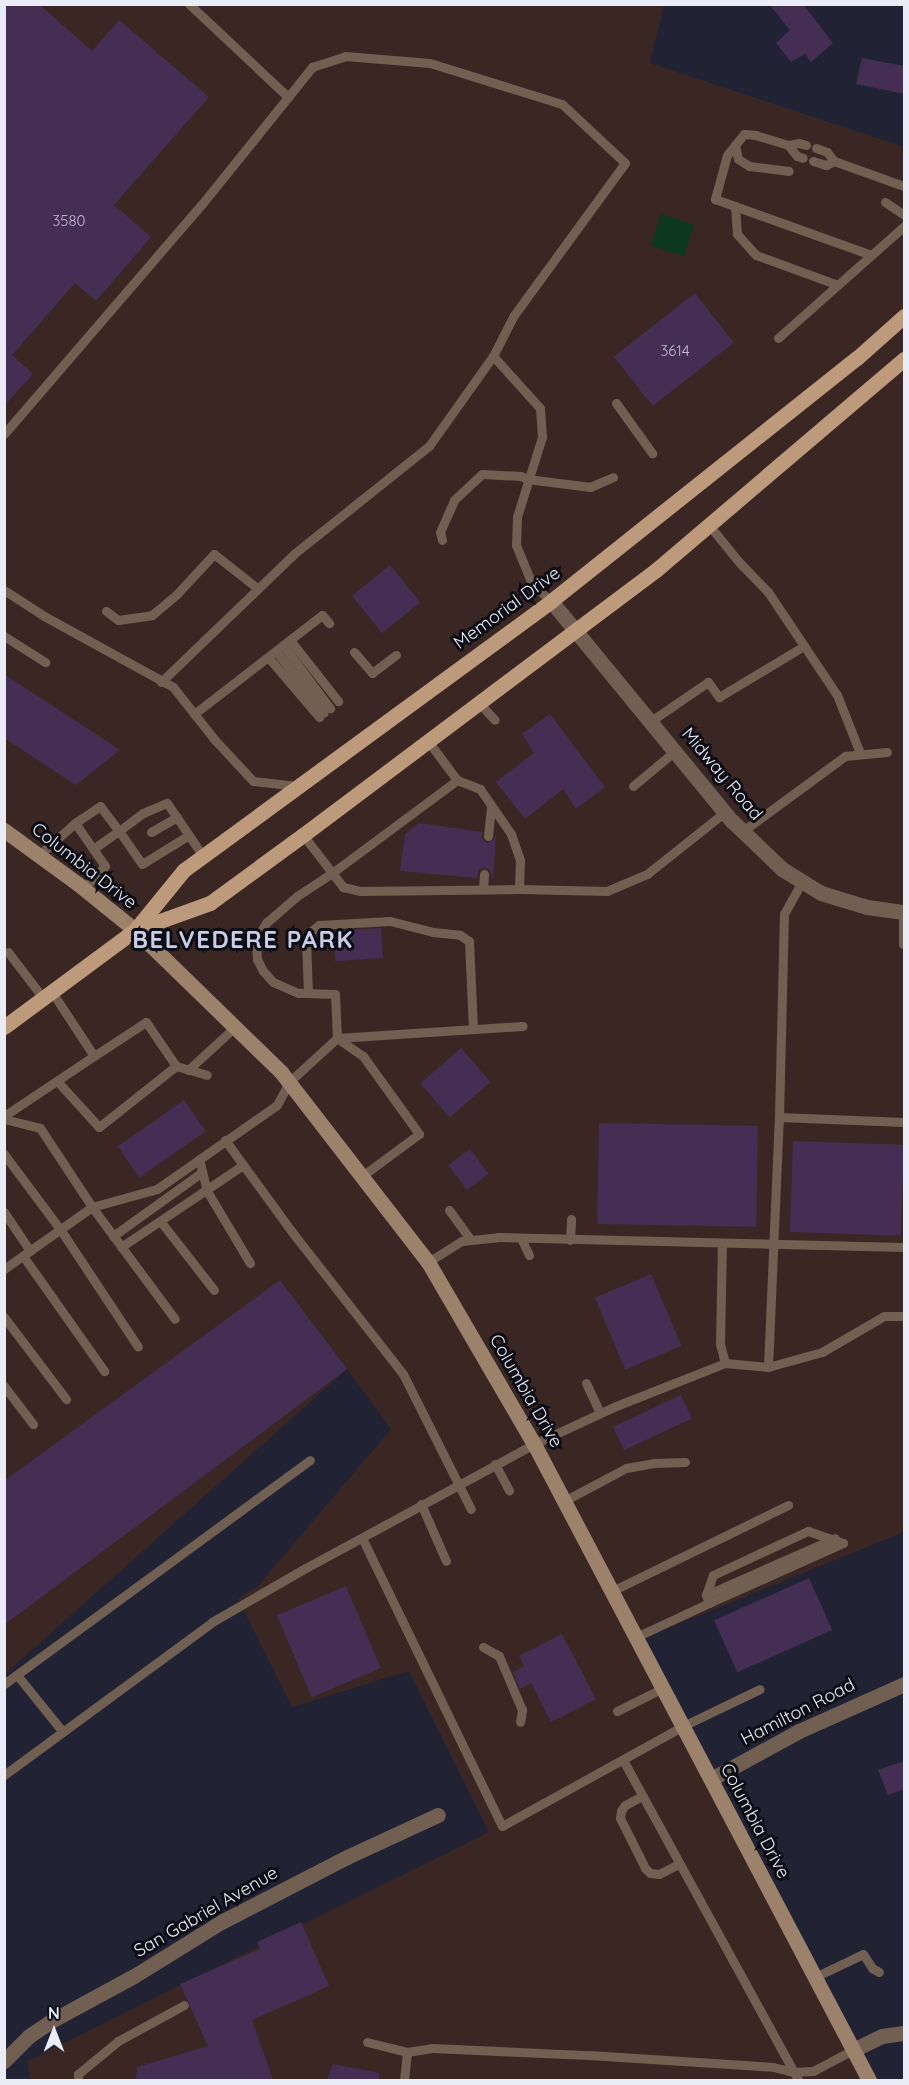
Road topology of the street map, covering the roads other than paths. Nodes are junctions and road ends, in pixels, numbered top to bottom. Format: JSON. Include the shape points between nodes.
{"nodes":[{"id":1,"x":189,"y":4,"type":"edge"},
{"id":2,"x":288,"y":97,"type":"junction"},
{"id":3,"x":735,"y":145,"type":"junction"},
{"id":4,"x":788,"y":145,"type":"junction"},
{"id":5,"x":806,"y":145,"type":"dead end"},
{"id":6,"x":816,"y":148,"type":"dead end"},
{"id":7,"x":834,"y":161,"type":"junction"},
{"id":8,"x":789,"y":171,"type":"dead end"},
{"id":9,"x":904,"y":186,"type":"edge"},
{"id":10,"x":885,"y":202,"type":"dead end"},
{"id":11,"x":735,"y":206,"type":"junction"},
{"id":12,"x":904,"y":215,"type":"edge"},
{"id":13,"x":904,"y":226,"type":"edge"},
{"id":14,"x":871,"y":255,"type":"junction"},
{"id":15,"x":838,"y":285,"type":"junction"},
{"id":16,"x":904,"y":316,"type":"edge"},
{"id":17,"x":778,"y":339,"type":"dead end"},
{"id":18,"x":493,"y":356,"type":"junction"},
{"id":19,"x":904,"y":359,"type":"edge"},
{"id":20,"x":616,"y":403,"type":"dead end"},
{"id":21,"x":4,"y":434,"type":"edge"},
{"id":22,"x":652,"y":453,"type":"dead end"},
{"id":23,"x":613,"y":477,"type":"dead end"},
{"id":24,"x":527,"y":479,"type":"junction"},
{"id":25,"x":709,"y":525,"type":"junction"},
{"id":26,"x":442,"y":540,"type":"dead end"},
{"id":27,"x":257,"y":588,"type":"junction"},
{"id":28,"x":4,"y":590,"type":"edge"},
{"id":29,"x":551,"y":601,"type":"junction"},
{"id":30,"x":106,"y":611,"type":"dead end"},
{"id":31,"x":329,"y":622,"type":"dead end"},
{"id":32,"x":577,"y":629,"type":"junction"},
{"id":33,"x":4,"y":636,"type":"edge"},
{"id":34,"x":804,"y":646,"type":"junction"},
{"id":35,"x":279,"y":648,"type":"junction"},
{"id":36,"x":354,"y":652,"type":"dead end"},
{"id":37,"x":396,"y":655,"type":"dead end"},
{"id":38,"x":45,"y":662,"type":"dead end"},
{"id":39,"x":161,"y":682,"type":"junction"},
{"id":40,"x":338,"y":701,"type":"dead end"},
{"id":41,"x":479,"y":703,"type":"junction"},
{"id":42,"x":194,"y":714,"type":"junction"},
{"id":43,"x":495,"y":720,"type":"dead end"},
{"id":44,"x":651,"y":721,"type":"junction"},
{"id":45,"x":428,"y":741,"type":"junction"},
{"id":46,"x":675,"y":751,"type":"junction"},
{"id":47,"x":886,"y":752,"type":"dead end"},
{"id":48,"x":860,"y":753,"type":"junction"},
{"id":49,"x":457,"y":780,"type":"junction"},
{"id":50,"x":297,"y":786,"type":"junction"},
{"id":51,"x":633,"y":786,"type":"dead end"},
{"id":52,"x":491,"y":806,"type":"junction"},
{"id":53,"x":725,"y":812,"type":"junction"},
{"id":54,"x":177,"y":817,"type":"junction"},
{"id":55,"x":75,"y":823,"type":"junction"},
{"id":56,"x":4,"y":830,"type":"edge"},
{"id":57,"x":119,"y":831,"type":"junction"},
{"id":58,"x":743,"y":831,"type":"junction"},
{"id":59,"x":151,"y":832,"type":"dead end"},
{"id":60,"x":189,"y":835,"type":"junction"},
{"id":61,"x":303,"y":835,"type":"junction"},
{"id":62,"x":488,"y":836,"type":"dead end"},
{"id":63,"x":93,"y":849,"type":"junction"},
{"id":64,"x":39,"y":855,"type":"junction"},
{"id":65,"x":203,"y":856,"type":"junction"},
{"id":66,"x":332,"y":873,"type":"junction"},
{"id":67,"x":484,"y":874,"type":"dead end"},
{"id":68,"x":802,"y":881,"type":"junction"},
{"id":69,"x":84,"y":888,"type":"junction"},
{"id":70,"x":483,"y":889,"type":"junction"},
{"id":71,"x":519,"y":889,"type":"junction"},
{"id":72,"x":904,"y":912,"type":"edge"},
{"id":73,"x":135,"y":930,"type":"junction"},
{"id":74,"x":903,"y":944,"type":"dead end"},
{"id":75,"x":6,"y":950,"type":"edge"},
{"id":76,"x":308,"y":993,"type":"junction"},
{"id":77,"x":48,"y":995,"type":"junction"},
{"id":78,"x":523,"y":1026,"type":"dead end"},
{"id":79,"x":4,"y":1027,"type":"edge"},
{"id":80,"x":235,"y":1027,"type":"junction"},
{"id":81,"x":473,"y":1029,"type":"junction"},
{"id":82,"x":337,"y":1038,"type":"junction"},
{"id":83,"x":94,"y":1056,"type":"junction"},
{"id":84,"x":176,"y":1066,"type":"junction"},
{"id":85,"x":188,"y":1070,"type":"junction"},
{"id":86,"x":207,"y":1075,"type":"dead end"},
{"id":87,"x":289,"y":1082,"type":"junction"},
{"id":88,"x":58,"y":1083,"type":"junction"},
{"id":89,"x":4,"y":1117,"type":"edge"},
{"id":90,"x":779,"y":1117,"type":"junction"},
{"id":91,"x":904,"y":1122,"type":"edge"},
{"id":92,"x":225,"y":1140,"type":"junction"},
{"id":93,"x":4,"y":1154,"type":"edge"},
{"id":94,"x":199,"y":1159,"type":"junction"},
{"id":95,"x":243,"y":1166,"type":"junction"},
{"id":96,"x":202,"y":1172,"type":"junction"},
{"id":97,"x":362,"y":1176,"type":"junction"},
{"id":98,"x":207,"y":1191,"type":"junction"},
{"id":99,"x":92,"y":1207,"type":"junction"},
{"id":100,"x":449,"y":1209,"type":"dead end"},
{"id":101,"x":4,"y":1212,"type":"edge"},
{"id":102,"x":571,"y":1219,"type":"dead end"},
{"id":103,"x":161,"y":1222,"type":"junction"},
{"id":104,"x":60,"y":1229,"type":"junction"},
{"id":105,"x":113,"y":1236,"type":"junction"},
{"id":106,"x":522,"y":1238,"type":"junction"},
{"id":107,"x":570,"y":1239,"type":"junction"},
{"id":108,"x":471,"y":1240,"type":"junction"},
{"id":109,"x":722,"y":1244,"type":"junction"},
{"id":110,"x":774,"y":1244,"type":"junction"},
{"id":111,"x":121,"y":1247,"type":"junction"},
{"id":112,"x":904,"y":1247,"type":"edge"},
{"id":113,"x":27,"y":1254,"type":"junction"},
{"id":114,"x":529,"y":1255,"type":"dead end"},
{"id":115,"x":428,"y":1262,"type":"junction"},
{"id":116,"x":250,"y":1263,"type":"dead end"},
{"id":117,"x":4,"y":1269,"type":"edge"},
{"id":118,"x":214,"y":1290,"type":"dead end"},
{"id":119,"x":904,"y":1316,"type":"edge"},
{"id":120,"x":4,"y":1317,"type":"edge"},
{"id":121,"x":175,"y":1319,"type":"dead end"},
{"id":122,"x":138,"y":1347,"type":"dead end"},
{"id":123,"x":725,"y":1363,"type":"junction"},
{"id":124,"x":768,"y":1366,"type":"junction"},
{"id":125,"x":104,"y":1371,"type":"dead end"},
{"id":126,"x":586,"y":1383,"type":"dead end"},
{"id":127,"x":4,"y":1386,"type":"edge"},
{"id":128,"x":66,"y":1399,"type":"dead end"},
{"id":129,"x":600,"y":1413,"type":"junction"},
{"id":130,"x":33,"y":1424,"type":"dead end"},
{"id":131,"x":534,"y":1444,"type":"junction"},
{"id":132,"x":310,"y":1460,"type":"dead end"},
{"id":133,"x":685,"y":1462,"type":"dead end"},
{"id":134,"x":495,"y":1464,"type":"junction"},
{"id":135,"x":459,"y":1484,"type":"junction"},
{"id":136,"x":509,"y":1490,"type":"dead end"},
{"id":137,"x":564,"y":1501,"type":"junction"},
{"id":138,"x":420,"y":1504,"type":"junction"},
{"id":139,"x":788,"y":1505,"type":"dead end"},
{"id":140,"x":471,"y":1509,"type":"dead end"},
{"id":141,"x":363,"y":1540,"type":"junction"},
{"id":142,"x":446,"y":1561,"type":"dead end"},
{"id":143,"x":612,"y":1591,"type":"junction"},
{"id":144,"x":707,"y":1599,"type":"junction"},
{"id":145,"x":636,"y":1637,"type":"junction"},
{"id":146,"x":483,"y":1647,"type":"dead end"},
{"id":147,"x":17,"y":1675,"type":"junction"},
{"id":148,"x":4,"y":1684,"type":"edge"},
{"id":149,"x":904,"y":1684,"type":"edge"},
{"id":150,"x":663,"y":1688,"type":"junction"},
{"id":151,"x":760,"y":1689,"type":"dead end"},
{"id":152,"x":617,"y":1711,"type":"dead end"},
{"id":153,"x":520,"y":1722,"type":"dead end"},
{"id":154,"x":683,"y":1726,"type":"junction"},
{"id":155,"x":63,"y":1732,"type":"junction"},
{"id":156,"x":623,"y":1760,"type":"junction"},
{"id":157,"x":4,"y":1775,"type":"edge"},
{"id":158,"x":711,"y":1779,"type":"junction"},
{"id":159,"x":642,"y":1796,"type":"junction"},
{"id":160,"x":438,"y":1815,"type":"dead end"},
{"id":161,"x":679,"y":1864,"type":"junction"},
{"id":162,"x":879,"y":1972,"type":"dead end"},
{"id":163,"x":815,"y":1977,"type":"junction"},
{"id":164,"x":184,"y":2005,"type":"dead end"},
{"id":165,"x":904,"y":2033,"type":"edge"},
{"id":166,"x":367,"y":2042,"type":"dead end"},
{"id":167,"x":853,"y":2050,"type":"junction"},
{"id":168,"x":407,"y":2052,"type":"junction"},
{"id":169,"x":4,"y":2061,"type":"edge"},
{"id":170,"x":795,"y":2076,"type":"edge"},
{"id":171,"x":78,"y":2080,"type":"edge"},
{"id":172,"x":404,"y":2080,"type":"edge"},
{"id":173,"x":869,"y":2080,"type":"edge"}],
"edges":[{"from":1,"to":2,"type":"lane"},
{"from":2,"to":18,"type":"lane","via":[[312,67],[345,56],[430,63],[562,104],[625,163],[514,315]]},
{"from":2,"to":21,"type":"lane","via":[[202,204]]},
{"from":3,"to":4,"type":"lane","via":[[744,134]]},
{"from":3,"to":8,"type":"lane","via":[[738,159],[749,166]]},
{"from":3,"to":11,"type":"lane","via":[[727,154],[715,199]]},
{"from":4,"to":5,"type":"lane"},
{"from":4,"to":7,"type":"lane","via":[[796,156],[826,165]]},
{"from":6,"to":7,"type":"lane","via":[[827,152]]},
{"from":7,"to":9,"type":"lane"},
{"from":10,"to":12,"type":"lane"},
{"from":11,"to":14,"type":"lane"},
{"from":11,"to":15,"type":"lane","via":[[737,234],[756,255]]},
{"from":13,"to":14,"type":"lane"},
{"from":14,"to":15,"type":"lane"},
{"from":15,"to":17,"type":"lane"},
{"from":16,"to":29,"type":"main road","name":"Memorial Drive","via":[[857,358]]},
{"from":18,"to":24,"type":"lane","via":[[540,408],[542,437]]},
{"from":18,"to":27,"type":"lane","via":[[429,446]]},
{"from":19,"to":25,"type":"main road","name":"Memorial Drive"},
{"from":20,"to":22,"type":"lane"},
{"from":23,"to":24,"type":"lane","via":[[590,487]]},
{"from":24,"to":26,"type":"lane","via":[[482,474],[470,482],[454,500],[440,532]]},
{"from":24,"to":29,"type":"lane","via":[[517,517],[516,545],[532,584]]},
{"from":25,"to":32,"type":"main road","name":"Memorial Drive"},
{"from":25,"to":34,"type":"lane","via":[[768,592]]},
{"from":27,"to":30,"type":"lane","via":[[214,554],[152,615],[118,620]]},
{"from":27,"to":39,"type":"lane"},
{"from":28,"to":39,"type":"lane"},
{"from":29,"to":32,"type":"street","name":"Midway Road"},
{"from":29,"to":50,"type":"main road","name":"Memorial Drive"},
{"from":31,"to":35,"type":"lane","via":[[322,615]]},
{"from":32,"to":41,"type":"main road","name":"Memorial Drive"},
{"from":32,"to":44,"type":"street","name":"Midway Road"},
{"from":33,"to":38,"type":"lane"},
{"from":34,"to":44,"type":"lane","via":[[719,697],[708,682]]},
{"from":34,"to":48,"type":"lane","via":[[837,695]]},
{"from":35,"to":35,"type":"lane","via":[[324,713]]},
{"from":35,"to":40,"type":"lane"},
{"from":35,"to":42,"type":"lane"},
{"from":36,"to":37,"type":"lane","via":[[372,673]]},
{"from":39,"to":42,"type":"lane","via":[[172,687]]},
{"from":41,"to":43,"type":"lane"},
{"from":41,"to":45,"type":"main road","name":"Memorial Drive"},
{"from":42,"to":50,"type":"lane","via":[[253,781]]},
{"from":44,"to":46,"type":"street","name":"Midway Road"},
{"from":45,"to":49,"type":"lane"},
{"from":45,"to":61,"type":"main road","name":"Memorial Drive"},
{"from":46,"to":51,"type":"lane"},
{"from":46,"to":53,"type":"street","name":"Midway Road"},
{"from":47,"to":48,"type":"lane"},
{"from":48,"to":58,"type":"lane","via":[[845,756]]},
{"from":49,"to":52,"type":"lane","via":[[480,789]]},
{"from":49,"to":66,"type":"lane"},
{"from":50,"to":65,"type":"main road","name":"Memorial Drive"},
{"from":52,"to":62,"type":"lane"},
{"from":52,"to":71,"type":"lane","via":[[511,834],[520,860]]},
{"from":53,"to":58,"type":"street","name":"Midway Road"},
{"from":53,"to":71,"type":"lane","via":[[647,874],[607,891]]},
{"from":54,"to":57,"type":"lane","via":[[167,803],[143,813]]},
{"from":54,"to":59,"type":"lane"},
{"from":54,"to":60,"type":"lane"},
{"from":55,"to":57,"type":"lane","via":[[100,806]]},
{"from":55,"to":63,"type":"lane"},
{"from":55,"to":64,"type":"lane"},
{"from":56,"to":64,"type":"main road","name":"Columbia Drive"},
{"from":57,"to":60,"type":"lane","via":[[142,864]]},
{"from":57,"to":63,"type":"lane"},
{"from":58,"to":68,"type":"street","name":"Midway Road"},
{"from":60,"to":65,"type":"lane"},
{"from":61,"to":66,"type":"lane"},
{"from":61,"to":73,"type":"main road","name":"Memorial Drive","via":[[210,903]]},
{"from":63,"to":69,"type":"lane","via":[[105,866]]},
{"from":64,"to":69,"type":"main road","name":"Columbia Drive"},
{"from":65,"to":73,"type":"main road","name":"Memorial Drive","via":[[184,870]]},
{"from":66,"to":70,"type":"lane","via":[[343,887],[362,891]]},
{"from":66,"to":76,"type":"lane","via":[[266,923],[256,940],[262,971],[298,993]]},
{"from":67,"to":70,"type":"lane"},
{"from":68,"to":72,"type":"street","name":"Midway Road","via":[[821,893],[867,907]]},
{"from":68,"to":90,"type":"lane","via":[[784,914]]},
{"from":69,"to":73,"type":"main road","name":"Columbia Drive"},
{"from":70,"to":71,"type":"lane"},
{"from":72,"to":74,"type":"lane"},
{"from":73,"to":77,"type":"main road","name":"Memorial Drive"},
{"from":73,"to":80,"type":"main road","name":"Columbia Drive"},
{"from":75,"to":77,"type":"lane"},
{"from":76,"to":81,"type":"lane","via":[[309,933],[318,925],[390,921],[460,935],[469,941]]},
{"from":76,"to":82,"type":"lane","via":[[335,994]]},
{"from":77,"to":79,"type":"main road","name":"Memorial Drive"},
{"from":77,"to":83,"type":"lane"},
{"from":78,"to":81,"type":"lane"},
{"from":80,"to":85,"type":"lane"},
{"from":80,"to":87,"type":"main road","name":"Columbia Drive"},
{"from":81,"to":82,"type":"lane"},
{"from":82,"to":87,"type":"lane"},
{"from":82,"to":97,"type":"lane","via":[[363,1056],[419,1134]]},
{"from":83,"to":84,"type":"lane","via":[[146,1022]]},
{"from":83,"to":88,"type":"lane"},
{"from":84,"to":85,"type":"lane"},
{"from":84,"to":88,"type":"lane","via":[[99,1127]]},
{"from":85,"to":86,"type":"lane"},
{"from":87,"to":92,"type":"lane","via":[[277,1105]]},
{"from":87,"to":97,"type":"main road","name":"Columbia Drive"},
{"from":88,"to":89,"type":"lane"},
{"from":89,"to":99,"type":"lane","via":[[40,1128]]},
{"from":90,"to":91,"type":"lane"},
{"from":90,"to":110,"type":"lane"},
{"from":92,"to":94,"type":"lane"},
{"from":92,"to":95,"type":"lane"},
{"from":93,"to":104,"type":"lane"},
{"from":94,"to":96,"type":"lane"},
{"from":94,"to":99,"type":"lane","via":[[157,1189]]},
{"from":95,"to":98,"type":"lane"},
{"from":95,"to":135,"type":"lane","via":[[403,1374]]},
{"from":96,"to":98,"type":"lane"},
{"from":96,"to":105,"type":"lane"},
{"from":97,"to":115,"type":"main road","name":"Columbia Drive"},
{"from":98,"to":103,"type":"lane"},
{"from":98,"to":116,"type":"lane"},
{"from":99,"to":104,"type":"lane"},
{"from":99,"to":105,"type":"lane"},
{"from":100,"to":108,"type":"lane"},
{"from":101,"to":113,"type":"lane"},
{"from":102,"to":107,"type":"lane"},
{"from":103,"to":111,"type":"lane"},
{"from":103,"to":118,"type":"lane"},
{"from":104,"to":113,"type":"lane"},
{"from":104,"to":122,"type":"lane"},
{"from":105,"to":111,"type":"lane"},
{"from":106,"to":107,"type":"lane"},
{"from":106,"to":108,"type":"lane"},
{"from":106,"to":114,"type":"lane"},
{"from":107,"to":109,"type":"lane"},
{"from":108,"to":115,"type":"lane","via":[[462,1241]]},
{"from":109,"to":110,"type":"lane"},
{"from":109,"to":123,"type":"lane","via":[[720,1344]]},
{"from":110,"to":112,"type":"lane"},
{"from":110,"to":124,"type":"lane"},
{"from":111,"to":121,"type":"lane"},
{"from":113,"to":117,"type":"lane"},
{"from":113,"to":125,"type":"lane"},
{"from":115,"to":131,"type":"main road","name":"Columbia Drive"},
{"from":119,"to":124,"type":"lane","via":[[884,1316],[822,1352]]},
{"from":120,"to":128,"type":"lane"},
{"from":123,"to":124,"type":"lane"},
{"from":123,"to":129,"type":"lane"},
{"from":126,"to":129,"type":"lane"},
{"from":127,"to":130,"type":"lane"},
{"from":129,"to":131,"type":"lane"},
{"from":131,"to":134,"type":"lane"},
{"from":131,"to":137,"type":"main road","name":"Columbia Drive"},
{"from":132,"to":147,"type":"lane"},
{"from":133,"to":137,"type":"lane","via":[[626,1468]]},
{"from":134,"to":135,"type":"lane"},
{"from":134,"to":136,"type":"lane"},
{"from":135,"to":138,"type":"lane"},
{"from":135,"to":140,"type":"lane"},
{"from":137,"to":143,"type":"main road","name":"Columbia Drive"},
{"from":138,"to":141,"type":"lane"},
{"from":138,"to":142,"type":"lane"},
{"from":139,"to":143,"type":"lane"},
{"from":141,"to":155,"type":"lane","via":[[212,1622]]},
{"from":141,"to":156,"type":"lane","via":[[502,1826]]},
{"from":143,"to":145,"type":"main road","name":"Columbia Drive"},
{"from":144,"to":144,"type":"lane","via":[[839,1540],[808,1531],[713,1575]]},
{"from":144,"to":145,"type":"lane"},
{"from":145,"to":150,"type":"main road","name":"Columbia Drive"},
{"from":146,"to":153,"type":"lane","via":[[500,1656],[522,1710]]},
{"from":147,"to":148,"type":"lane"},
{"from":147,"to":155,"type":"lane"},
{"from":149,"to":158,"type":"street","name":"Hamilton Road","via":[[799,1731]]},
{"from":150,"to":152,"type":"lane"},
{"from":150,"to":154,"type":"main road","name":"Columbia Drive"},
{"from":151,"to":154,"type":"lane"},
{"from":154,"to":156,"type":"lane"},
{"from":154,"to":158,"type":"main road","name":"Columbia Drive"},
{"from":155,"to":157,"type":"lane"},
{"from":156,"to":159,"type":"lane"},
{"from":158,"to":163,"type":"main road","name":"Columbia Drive"},
{"from":159,"to":161,"type":"lane"},
{"from":159,"to":161,"type":"lane","via":[[625,1805],[620,1818],[645,1868],[659,1874]]},
{"from":160,"to":169,"type":"street","name":"San Gabriel Avenue","via":[[221,1922],[51,2021]]},
{"from":161,"to":170,"type":"lane"},
{"from":162,"to":163,"type":"lane","via":[[862,1954]]},
{"from":163,"to":167,"type":"main road","name":"Columbia Drive"},
{"from":164,"to":171,"type":"lane","via":[[118,2041],[78,2074]]},
{"from":165,"to":167,"type":"street","via":[[882,2036]]},
{"from":166,"to":168,"type":"lane"},
{"from":167,"to":170,"type":"lane"},
{"from":167,"to":173,"type":"main road","name":"Columbia Drive"},
{"from":168,"to":170,"type":"lane","via":[[432,2048],[772,2067]]},
{"from":168,"to":172,"type":"lane"}]}
